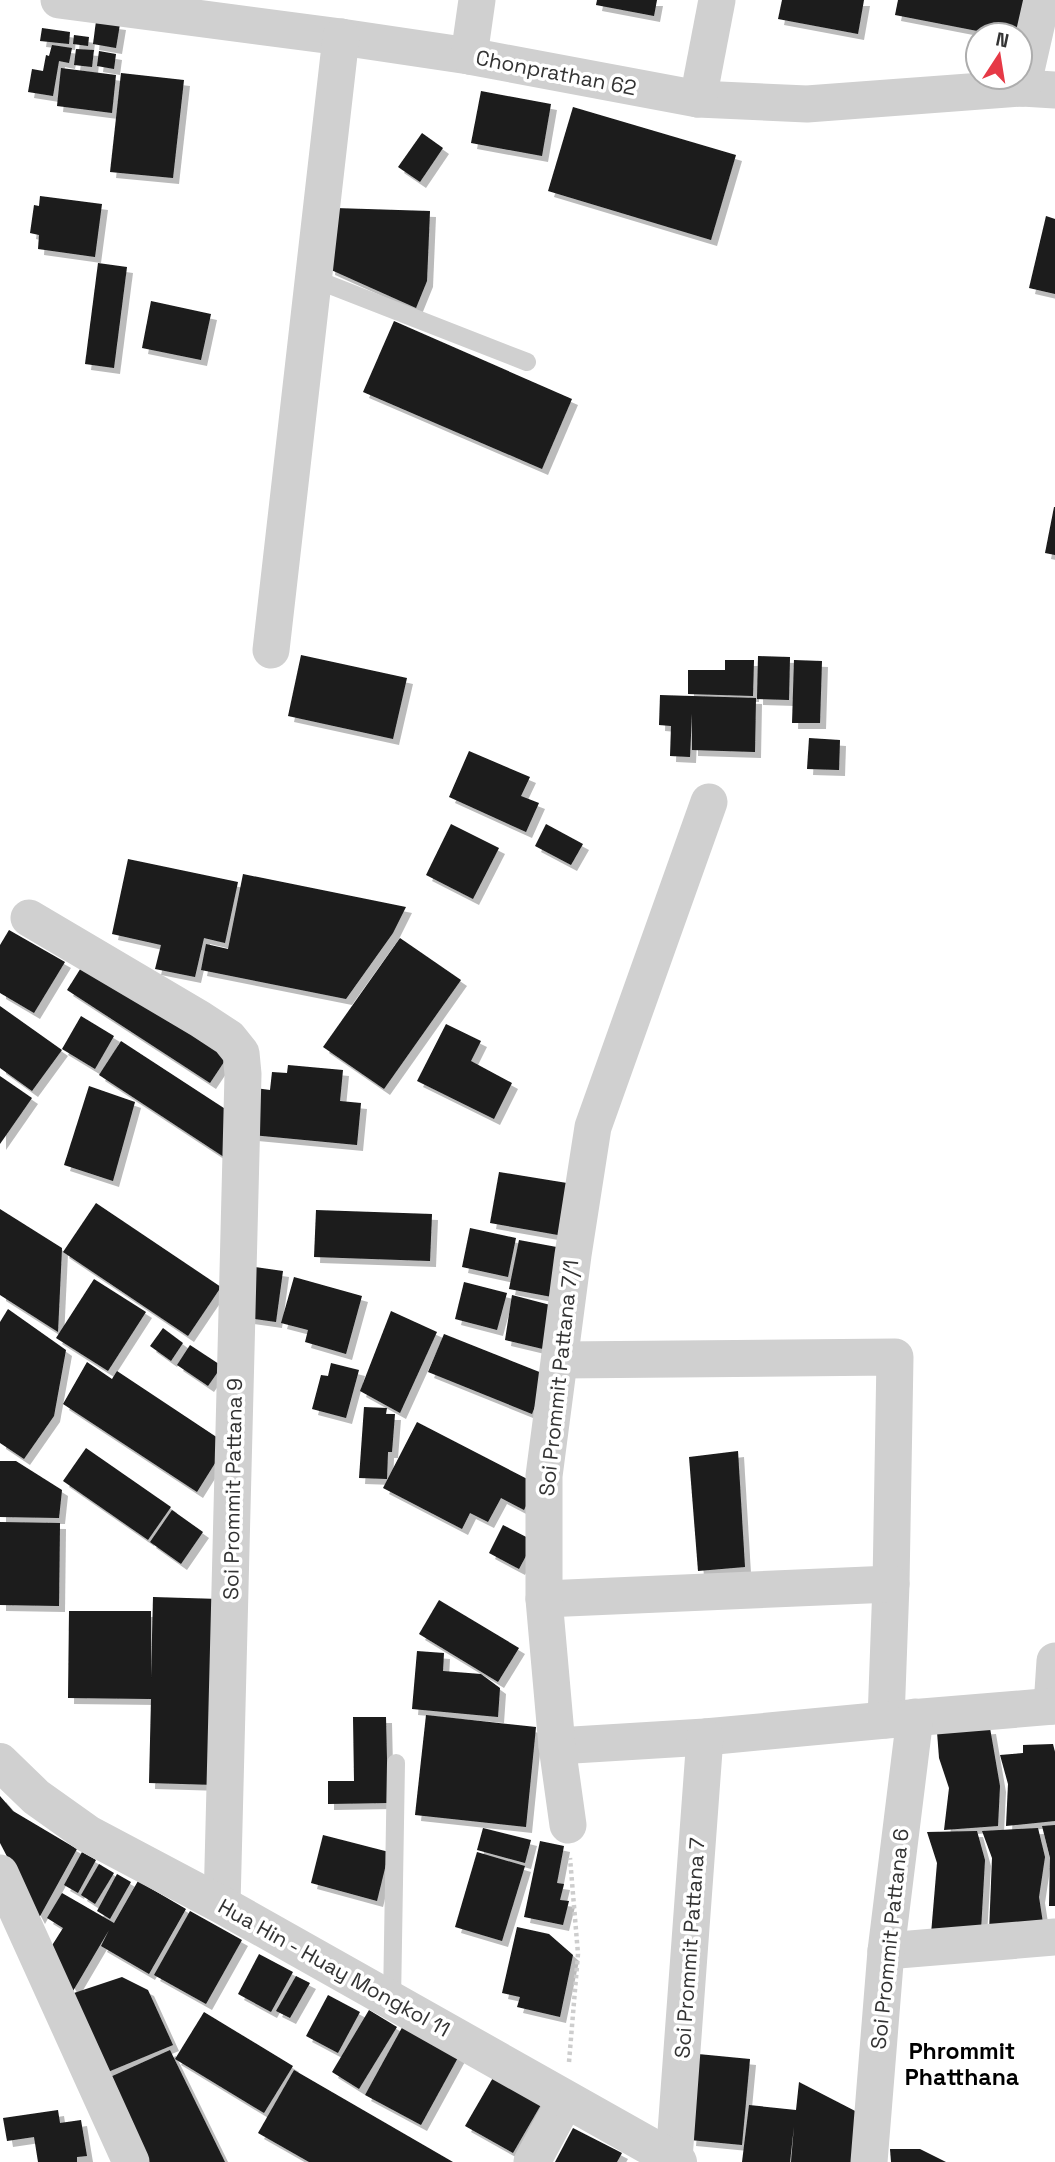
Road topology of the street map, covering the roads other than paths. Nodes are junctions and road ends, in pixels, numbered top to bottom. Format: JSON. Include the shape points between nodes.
{"nodes":[{"id":1,"x":59,"y":0,"type":"edge"},
{"id":2,"x":477,"y":0,"type":"edge"},
{"id":3,"x":717,"y":0,"type":"edge"},
{"id":4,"x":1042,"y":0,"type":"edge"},
{"id":5,"x":341,"y":37,"type":"junction"},
{"id":6,"x":468,"y":56,"type":"junction"},
{"id":7,"x":1039,"y":89,"type":"edge"},
{"id":8,"x":698,"y":99,"type":"junction"},
{"id":9,"x":312,"y":278,"type":"junction"},
{"id":10,"x":527,"y":362,"type":"dead end"},
{"id":11,"x":271,"y":650,"type":"dead end"},
{"id":12,"x":709,"y":802,"type":"dead end"},
{"id":13,"x":29,"y":918,"type":"dead end"},
{"id":14,"x":560,"y":1360,"type":"junction"},
{"id":15,"x":891,"y":1584,"type":"junction"},
{"id":16,"x":544,"y":1599,"type":"junction"},
{"id":17,"x":1055,"y":1661,"type":"edge"},
{"id":18,"x":1053,"y":1706,"type":"edge"},
{"id":19,"x":901,"y":1718,"type":"junction"},
{"id":20,"x":705,"y":1737,"type":"junction"},
{"id":21,"x":557,"y":1746,"type":"junction"},
{"id":22,"x":0,"y":1762,"type":"edge"},
{"id":23,"x":396,"y":1763,"type":"dead end"},
{"id":24,"x":568,"y":1825,"type":"road end"},
{"id":25,"x":0,"y":1873,"type":"edge"},
{"id":26,"x":222,"y":1905,"type":"junction"},
{"id":27,"x":1055,"y":1937,"type":"edge"},
{"id":28,"x":886,"y":1951,"type":"junction"},
{"id":29,"x":392,"y":2001,"type":"junction"},
{"id":30,"x":566,"y":2099,"type":"junction"},
{"id":31,"x":676,"y":2161,"type":"edge"},
{"id":32,"x":131,"y":2162,"type":"edge"},
{"id":33,"x":532,"y":2162,"type":"edge"},
{"id":34,"x":869,"y":2162,"type":"edge"}],
"edges":[{"from":1,"to":5,"type":"street","name":"Chonprathan 62"},
{"from":2,"to":6,"type":"street"},
{"from":3,"to":8,"type":"street"},
{"from":4,"to":7,"type":"street"},
{"from":5,"to":6,"type":"street","name":"Chonprathan 62"},
{"from":5,"to":9,"type":"street"},
{"from":6,"to":8,"type":"street","name":"Chonprathan 62"},
{"from":7,"to":8,"type":"street","name":"Chonprathan 62","via":[[807,104]]},
{"from":9,"to":10,"type":"lane"},
{"from":9,"to":11,"type":"street"},
{"from":12,"to":14,"type":"street","name":"Soi Prommit Pattana 7/1","via":[[593,1127]]},
{"from":13,"to":26,"type":"street","name":"Soi Prommit Pattana 9","via":[[200,1019],[229,1038],[241,1053]]},
{"from":14,"to":15,"type":"street","name":"Soi Prommit Pattana 6","via":[[895,1357]]},
{"from":14,"to":16,"type":"street","name":"Soi Prommit Pattana 7/1","via":[[544,1476]]},
{"from":15,"to":16,"type":"street"},
{"from":15,"to":19,"type":"street","name":"Soi Prommit Pattana 6"},
{"from":16,"to":21,"type":"street","name":"Soi Prommit Pattana 7/1"},
{"from":17,"to":18,"type":"street"},
{"from":18,"to":19,"type":"street"},
{"from":19,"to":20,"type":"street"},
{"from":19,"to":28,"type":"street","name":"Soi Prommit Pattana 6"},
{"from":20,"to":21,"type":"street"},
{"from":20,"to":31,"type":"street","name":"Soi Prommit Pattana 7"},
{"from":21,"to":24,"type":"street","name":"Soi Prommit Pattana 7/1"},
{"from":22,"to":26,"type":"street","name":"Hua Hin - Huay Mongkol 11","via":[[36,1797],[88,1834]]},
{"from":23,"to":29,"type":"lane"},
{"from":25,"to":32,"type":"street"},
{"from":26,"to":29,"type":"street","name":"Hua Hin - Huay Mongkol 11"},
{"from":27,"to":28,"type":"street"},
{"from":28,"to":34,"type":"street","name":"Soi Prommit Pattana 6"},
{"from":29,"to":30,"type":"street","name":"Hua Hin - Huay Mongkol 11"},
{"from":30,"to":31,"type":"street","name":"Hua Hin - Huay Mongkol 11"},
{"from":30,"to":33,"type":"street"}]}
